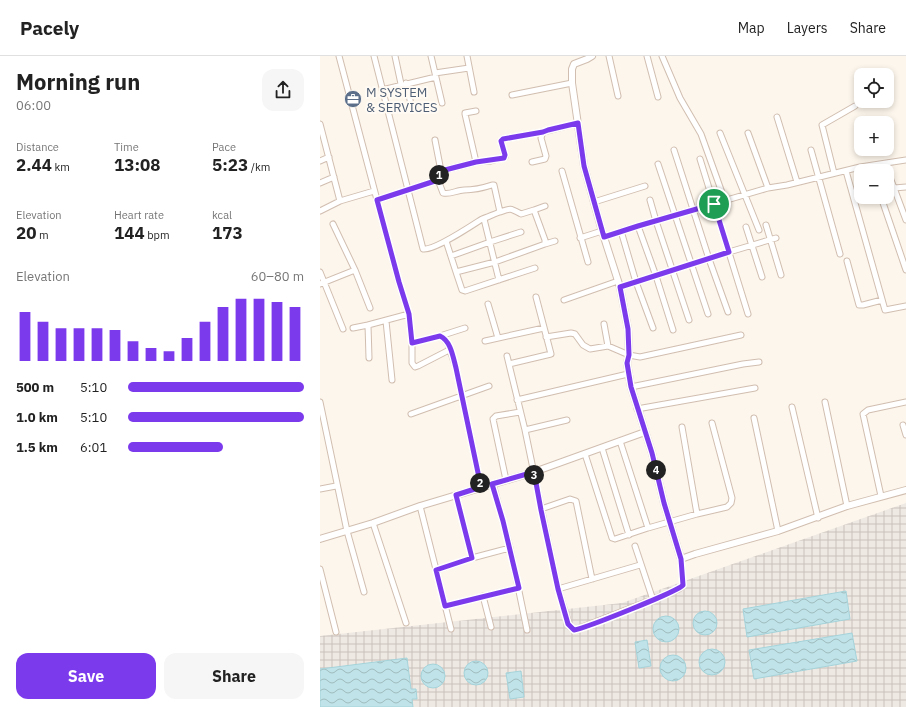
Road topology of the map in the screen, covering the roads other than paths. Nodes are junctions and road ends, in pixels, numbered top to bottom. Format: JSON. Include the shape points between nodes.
{"nodes":[{"id":1,"x":339,"y":56,"type":"edge"},
{"id":2,"x":374,"y":56,"type":"edge"},
{"id":3,"x":395,"y":56,"type":"edge"},
{"id":4,"x":431,"y":56,"type":"edge"},
{"id":5,"x":467,"y":56,"type":"edge"},
{"id":6,"x":592,"y":56,"type":"edge"},
{"id":7,"x":609,"y":56,"type":"edge"},
{"id":8,"x":647,"y":56,"type":"edge"},
{"id":9,"x":662,"y":56,"type":"edge"},
{"id":10,"x":469,"y":68,"type":"junction"},
{"id":11,"x":435,"y":75,"type":"junction"},
{"id":12,"x":572,"y":83,"type":"junction"},
{"id":13,"x":404,"y":84,"type":"junction"},
{"id":14,"x":382,"y":90,"type":"junction"},
{"id":15,"x":474,"y":92,"type":"dead end"},
{"id":16,"x":512,"y":95,"type":"dead end"},
{"id":17,"x":618,"y":96,"type":"dead end"},
{"id":18,"x":658,"y":97,"type":"dead end"},
{"id":19,"x":442,"y":103,"type":"dead end"},
{"id":20,"x":412,"y":104,"type":"dead end"},
{"id":21,"x":854,"y":107,"type":"edge"},
{"id":22,"x":476,"y":111,"type":"dead end"},
{"id":23,"x":777,"y":117,"type":"dead end"},
{"id":24,"x":578,"y":123,"type":"junction"},
{"id":25,"x":320,"y":124,"type":"edge"},
{"id":26,"x":543,"y":132,"type":"junction"},
{"id":27,"x":720,"y":133,"type":"dead end"},
{"id":28,"x":748,"y":133,"type":"dead end"},
{"id":29,"x":434,"y":140,"type":"dead end"},
{"id":30,"x":674,"y":150,"type":"dead end"},
{"id":31,"x":811,"y":150,"type":"dead end"},
{"id":32,"x":329,"y":157,"type":"junction"},
{"id":33,"x":700,"y":159,"type":"dead end"},
{"id":34,"x":906,"y":160,"type":"edge"},
{"id":35,"x":320,"y":161,"type":"edge"},
{"id":36,"x":476,"y":162,"type":"junction"},
{"id":37,"x":532,"y":162,"type":"dead end"},
{"id":38,"x":658,"y":164,"type":"dead end"},
{"id":39,"x":886,"y":164,"type":"edge"},
{"id":40,"x":854,"y":170,"type":"edge"},
{"id":41,"x":441,"y":171,"type":"junction"},
{"id":42,"x":562,"y":171,"type":"dead end"},
{"id":43,"x":846,"y":171,"type":"junction"},
{"id":44,"x":834,"y":174,"type":"junction"},
{"id":45,"x":334,"y":177,"type":"junction"},
{"id":46,"x":819,"y":177,"type":"junction"},
{"id":47,"x":438,"y":180,"type":"junction"},
{"id":48,"x":320,"y":182,"type":"edge"},
{"id":49,"x":797,"y":182,"type":"junction"},
{"id":50,"x":645,"y":186,"type":"dead end"},
{"id":51,"x":906,"y":187,"type":"edge"},
{"id":52,"x":768,"y":188,"type":"junction"},
{"id":53,"x":894,"y":188,"type":"joint"},
{"id":54,"x":409,"y":190,"type":"junction"},
{"id":55,"x":374,"y":191,"type":"junction"},
{"id":56,"x":745,"y":196,"type":"junction"},
{"id":57,"x":377,"y":200,"type":"junction"},
{"id":58,"x":650,"y":200,"type":"dead end"},
{"id":59,"x":340,"y":201,"type":"junction"},
{"id":60,"x":725,"y":201,"type":"junction"},
{"id":61,"x":594,"y":202,"type":"junction"},
{"id":62,"x":714,"y":204,"type":"junction"},
{"id":63,"x":883,"y":204,"type":"edge"},
{"id":64,"x":545,"y":206,"type":"dead end"},
{"id":65,"x":534,"y":210,"type":"junction"},
{"id":66,"x":694,"y":210,"type":"junction"},
{"id":67,"x":320,"y":211,"type":"edge"},
{"id":68,"x":500,"y":212,"type":"junction"},
{"id":69,"x":674,"y":215,"type":"junction"},
{"id":70,"x":484,"y":219,"type":"junction"},
{"id":71,"x":656,"y":220,"type":"junction"},
{"id":72,"x":906,"y":220,"type":"edge"},
{"id":73,"x":334,"y":224,"type":"dead end"},
{"id":74,"x":766,"y":225,"type":"dead end"},
{"id":75,"x":638,"y":226,"type":"junction"},
{"id":76,"x":746,"y":227,"type":"dead end"},
{"id":77,"x":759,"y":230,"type":"dead end"},
{"id":78,"x":621,"y":231,"type":"junction"},
{"id":79,"x":522,"y":232,"type":"dead end"},
{"id":80,"x":603,"y":234,"type":"junction"},
{"id":81,"x":580,"y":238,"type":"junction"},
{"id":82,"x":774,"y":239,"type":"junction"},
{"id":83,"x":446,"y":241,"type":"junction"},
{"id":84,"x":555,"y":241,"type":"dead end"},
{"id":85,"x":490,"y":242,"type":"junction"},
{"id":86,"x":545,"y":244,"type":"junction"},
{"id":87,"x":752,"y":245,"type":"junction"},
{"id":88,"x":729,"y":252,"type":"junction"},
{"id":89,"x":840,"y":254,"type":"dead end"},
{"id":90,"x":451,"y":256,"type":"junction"},
{"id":91,"x":709,"y":258,"type":"junction"},
{"id":92,"x":847,"y":261,"type":"dead end"},
{"id":93,"x":495,"y":262,"type":"junction"},
{"id":94,"x":588,"y":262,"type":"dead end"},
{"id":95,"x":690,"y":264,"type":"junction"},
{"id":96,"x":535,"y":268,"type":"dead end"},
{"id":97,"x":355,"y":270,"type":"junction"},
{"id":98,"x":906,"y":270,"type":"edge"},
{"id":99,"x":672,"y":271,"type":"junction"},
{"id":100,"x":320,"y":272,"type":"edge"},
{"id":101,"x":456,"y":272,"type":"junction"},
{"id":102,"x":781,"y":275,"type":"dead end"},
{"id":103,"x":656,"y":276,"type":"junction"},
{"id":104,"x":762,"y":277,"type":"dead end"},
{"id":105,"x":500,"y":280,"type":"junction"},
{"id":106,"x":636,"y":282,"type":"junction"},
{"id":107,"x":322,"y":283,"type":"edge"},
{"id":108,"x":619,"y":284,"type":"junction"},
{"id":109,"x":536,"y":297,"type":"dead end"},
{"id":110,"x":564,"y":300,"type":"dead end"},
{"id":111,"x":882,"y":300,"type":"junction"},
{"id":112,"x":488,"y":304,"type":"dead end"},
{"id":113,"x":906,"y":306,"type":"edge"},
{"id":114,"x":370,"y":308,"type":"dead end"},
{"id":115,"x":728,"y":312,"type":"dead end"},
{"id":116,"x":409,"y":314,"type":"junction"},
{"id":117,"x":708,"y":314,"type":"dead end"},
{"id":118,"x":748,"y":314,"type":"dead end"},
{"id":119,"x":689,"y":320,"type":"dead end"},
{"id":120,"x":386,"y":321,"type":"junction"},
{"id":121,"x":604,"y":324,"type":"dead end"},
{"id":122,"x":368,"y":325,"type":"junction"},
{"id":123,"x":353,"y":328,"type":"dead end"},
{"id":124,"x":465,"y":328,"type":"dead end"},
{"id":125,"x":544,"y":328,"type":"junction"},
{"id":126,"x":653,"y":328,"type":"dead end"},
{"id":127,"x":343,"y":329,"type":"dead end"},
{"id":128,"x":673,"y":330,"type":"dead end"},
{"id":129,"x":741,"y":335,"type":"dead end"},
{"id":130,"x":440,"y":336,"type":"junction"},
{"id":131,"x":546,"y":337,"type":"junction"},
{"id":132,"x":498,"y":338,"type":"junction"},
{"id":133,"x":485,"y":341,"type":"dead end"},
{"id":134,"x":412,"y":343,"type":"junction"},
{"id":135,"x":608,"y":346,"type":"junction"},
{"id":136,"x":451,"y":349,"type":"junction"},
{"id":137,"x":629,"y":355,"type":"junction"},
{"id":138,"x":507,"y":356,"type":"dead end"},
{"id":139,"x":369,"y":358,"type":"dead end"},
{"id":140,"x":759,"y":362,"type":"dead end"},
{"id":141,"x":509,"y":364,"type":"junction"},
{"id":142,"x":628,"y":374,"type":"junction"},
{"id":143,"x":392,"y":380,"type":"dead end"},
{"id":144,"x":489,"y":386,"type":"dead end"},
{"id":145,"x":631,"y":387,"type":"junction"},
{"id":146,"x":755,"y":388,"type":"dead end"},
{"id":147,"x":462,"y":396,"type":"junction"},
{"id":148,"x":517,"y":400,"type":"junction"},
{"id":149,"x":320,"y":402,"type":"edge"},
{"id":150,"x":825,"y":402,"type":"dead end"},
{"id":151,"x":906,"y":402,"type":"edge"},
{"id":152,"x":792,"y":407,"type":"dead end"},
{"id":153,"x":637,"y":409,"type":"junction"},
{"id":154,"x":520,"y":412,"type":"junction"},
{"id":155,"x":411,"y":414,"type":"dead end"},
{"id":156,"x":754,"y":418,"type":"dead end"},
{"id":157,"x":567,"y":420,"type":"dead end"},
{"id":158,"x":712,"y":423,"type":"dead end"},
{"id":159,"x":903,"y":425,"type":"dead end"},
{"id":160,"x":682,"y":427,"type":"dead end"},
{"id":161,"x":525,"y":430,"type":"junction"},
{"id":162,"x":645,"y":432,"type":"junction"},
{"id":163,"x":906,"y":435,"type":"edge"},
{"id":164,"x":620,"y":441,"type":"junction"},
{"id":165,"x":602,"y":448,"type":"junction"},
{"id":166,"x":586,"y":454,"type":"junction"},
{"id":167,"x":534,"y":472,"type":"junction"},
{"id":168,"x":506,"y":480,"type":"junction"},
{"id":169,"x":492,"y":484,"type":"junction"},
{"id":170,"x":336,"y":486,"type":"junction"},
{"id":171,"x":481,"y":487,"type":"junction"},
{"id":172,"x":320,"y":489,"type":"edge"},
{"id":173,"x":906,"y":490,"type":"edge"},
{"id":174,"x":456,"y":495,"type":"junction"},
{"id":175,"x":881,"y":496,"type":"junction"},
{"id":176,"x":420,"y":506,"type":"junction"},
{"id":177,"x":847,"y":506,"type":"junction"},
{"id":178,"x":541,"y":510,"type":"junction"},
{"id":179,"x":697,"y":514,"type":"junction"},
{"id":180,"x":818,"y":518,"type":"junction"},
{"id":181,"x":670,"y":521,"type":"junction"},
{"id":182,"x":373,"y":523,"type":"junction"},
{"id":183,"x":648,"y":528,"type":"junction"},
{"id":184,"x":347,"y":531,"type":"junction"},
{"id":185,"x":778,"y":531,"type":"junction"},
{"id":186,"x":629,"y":535,"type":"junction"},
{"id":187,"x":320,"y":539,"type":"edge"},
{"id":188,"x":635,"y":546,"type":"dead end"},
{"id":189,"x":510,"y":548,"type":"junction"},
{"id":190,"x":472,"y":558,"type":"junction"},
{"id":191,"x":681,"y":559,"type":"junction"},
{"id":192,"x":640,"y":565,"type":"junction"},
{"id":193,"x":320,"y":569,"type":"edge"},
{"id":194,"x":436,"y":570,"type":"junction"},
{"id":195,"x":592,"y":579,"type":"junction"},
{"id":196,"x":519,"y":588,"type":"junction"},
{"id":197,"x":558,"y":589,"type":"junction"},
{"id":198,"x":364,"y":592,"type":"dead end"},
{"id":199,"x":483,"y":596,"type":"junction"},
{"id":200,"x":653,"y":600,"type":"junction"},
{"id":201,"x":445,"y":606,"type":"junction"},
{"id":202,"x":406,"y":623,"type":"dead end"},
{"id":203,"x":491,"y":627,"type":"dead end"},
{"id":204,"x":451,"y":629,"type":"dead end"},
{"id":205,"x":527,"y":630,"type":"dead end"},
{"id":206,"x":336,"y":632,"type":"dead end"}],
"edges":[{"from":1,"to":55,"type":"street"},
{"from":2,"to":14,"type":"street"},
{"from":3,"to":13,"type":"street"},
{"from":4,"to":11,"type":"street"},
{"from":5,"to":10,"type":"street"},
{"from":6,"to":12,"type":"street","via":[[574,64]]},
{"from":7,"to":17,"type":"street"},
{"from":8,"to":18,"type":"street"},
{"from":9,"to":60,"type":"street","via":[[680,98],[701,134]]},
{"from":10,"to":11,"type":"street"},
{"from":10,"to":15,"type":"street"},
{"from":11,"to":13,"type":"street"},
{"from":11,"to":19,"type":"street"},
{"from":12,"to":16,"type":"street"},
{"from":12,"to":24,"type":"street"},
{"from":13,"to":14,"type":"street"},
{"from":13,"to":20,"type":"street"},
{"from":14,"to":54,"type":"street"},
{"from":21,"to":44,"type":"street","via":[[822,125]]},
{"from":22,"to":36,"type":"street","via":[[465,114]]},
{"from":23,"to":49,"type":"street"},
{"from":24,"to":26,"type":"street"},
{"from":24,"to":61,"type":"street","via":[[584,166]]},
{"from":25,"to":32,"type":"street"},
{"from":26,"to":36,"type":"street","via":[[503,139],[501,141],[504,158]]},
{"from":26,"to":37,"type":"street","via":[[541,138],[545,159]]},
{"from":27,"to":56,"type":"street"},
{"from":28,"to":52,"type":"street"},
{"from":29,"to":41,"type":"street"},
{"from":30,"to":66,"type":"street"},
{"from":31,"to":46,"type":"street"},
{"from":32,"to":35,"type":"street"},
{"from":32,"to":45,"type":"street"},
{"from":33,"to":62,"type":"street"},
{"from":34,"to":39,"type":"street"},
{"from":36,"to":41,"type":"street"},
{"from":38,"to":69,"type":"street"},
{"from":40,"to":43,"type":"street"},
{"from":41,"to":47,"type":"street"},
{"from":42,"to":81,"type":"street"},
{"from":43,"to":44,"type":"street"},
{"from":43,"to":111,"type":"street"},
{"from":44,"to":46,"type":"street"},
{"from":45,"to":48,"type":"street"},
{"from":45,"to":59,"type":"street"},
{"from":46,"to":49,"type":"street"},
{"from":46,"to":89,"type":"street"},
{"from":47,"to":54,"type":"street"},
{"from":47,"to":68,"type":"street","via":[[443,193],[446,194],[494,185]]},
{"from":49,"to":52,"type":"street"},
{"from":50,"to":61,"type":"street"},
{"from":51,"to":53,"type":"street"},
{"from":52,"to":56,"type":"street"},
{"from":53,"to":72,"type":"street"},
{"from":54,"to":57,"type":"street"},
{"from":54,"to":83,"type":"street","via":[[423,249],[427,250]]},
{"from":55,"to":57,"type":"street"},
{"from":55,"to":59,"type":"street"},
{"from":56,"to":60,"type":"street"},
{"from":56,"to":77,"type":"street"},
{"from":57,"to":116,"type":"street"},
{"from":58,"to":71,"type":"street"},
{"from":59,"to":67,"type":"street"},
{"from":60,"to":62,"type":"street"},
{"from":61,"to":80,"type":"street"},
{"from":62,"to":66,"type":"street"},
{"from":62,"to":88,"type":"street"},
{"from":63,"to":98,"type":"street"},
{"from":64,"to":65,"type":"street"},
{"from":65,"to":68,"type":"street","via":[[521,214],[511,208]]},
{"from":65,"to":86,"type":"street"},
{"from":66,"to":69,"type":"street"},
{"from":66,"to":91,"type":"street"},
{"from":68,"to":70,"type":"street"},
{"from":69,"to":71,"type":"street"},
{"from":69,"to":95,"type":"street"},
{"from":70,"to":83,"type":"street"},
{"from":70,"to":85,"type":"street"},
{"from":71,"to":75,"type":"street"},
{"from":71,"to":99,"type":"street"},
{"from":73,"to":97,"type":"street"},
{"from":74,"to":82,"type":"street"},
{"from":75,"to":78,"type":"street"},
{"from":75,"to":103,"type":"street"},
{"from":76,"to":87,"type":"street"},
{"from":78,"to":80,"type":"street"},
{"from":78,"to":106,"type":"street"},
{"from":79,"to":85,"type":"street"},
{"from":80,"to":81,"type":"street"},
{"from":80,"to":108,"type":"street"},
{"from":81,"to":94,"type":"street"},
{"from":82,"to":87,"type":"street"},
{"from":82,"to":102,"type":"street"},
{"from":83,"to":90,"type":"street"},
{"from":84,"to":86,"type":"street"},
{"from":85,"to":90,"type":"street"},
{"from":85,"to":93,"type":"street"},
{"from":86,"to":93,"type":"street"},
{"from":87,"to":88,"type":"street"},
{"from":87,"to":104,"type":"street"},
{"from":88,"to":91,"type":"street"},
{"from":88,"to":118,"type":"street"},
{"from":90,"to":101,"type":"street"},
{"from":91,"to":95,"type":"street"},
{"from":91,"to":115,"type":"street"},
{"from":92,"to":111,"type":"street","via":[[859,305]]},
{"from":93,"to":101,"type":"street"},
{"from":93,"to":105,"type":"street"},
{"from":95,"to":99,"type":"street"},
{"from":95,"to":117,"type":"street"},
{"from":96,"to":105,"type":"street"},
{"from":97,"to":107,"type":"street"},
{"from":97,"to":114,"type":"street"},
{"from":99,"to":103,"type":"street"},
{"from":99,"to":119,"type":"street"},
{"from":100,"to":107,"type":"street"},
{"from":101,"to":105,"type":"street","via":[[465,292]]},
{"from":103,"to":106,"type":"street"},
{"from":103,"to":128,"type":"street"},
{"from":106,"to":108,"type":"street"},
{"from":106,"to":126,"type":"street"},
{"from":107,"to":127,"type":"street"},
{"from":108,"to":110,"type":"street"},
{"from":108,"to":137,"type":"street","via":[[628,329]]},
{"from":109,"to":125,"type":"street"},
{"from":111,"to":113,"type":"street","via":[[885,310]]},
{"from":112,"to":132,"type":"street"},
{"from":116,"to":120,"type":"street"},
{"from":116,"to":134,"type":"street"},
{"from":120,"to":122,"type":"street"},
{"from":120,"to":143,"type":"street"},
{"from":121,"to":135,"type":"street"},
{"from":122,"to":123,"type":"street"},
{"from":122,"to":139,"type":"street"},
{"from":124,"to":130,"type":"street"},
{"from":125,"to":131,"type":"street"},
{"from":125,"to":132,"type":"street"},
{"from":129,"to":137,"type":"street","via":[[640,357]]},
{"from":130,"to":134,"type":"street"},
{"from":130,"to":136,"type":"street"},
{"from":131,"to":135,"type":"street","via":[[571,333],[590,349]]},
{"from":131,"to":141,"type":"street","via":[[551,354]]},
{"from":132,"to":133,"type":"street"},
{"from":134,"to":136,"type":"street","via":[[412,363],[415,367]]},
{"from":135,"to":137,"type":"street"},
{"from":136,"to":147,"type":"street"},
{"from":137,"to":142,"type":"street"},
{"from":138,"to":141,"type":"street"},
{"from":140,"to":145,"type":"street"},
{"from":141,"to":148,"type":"street"},
{"from":142,"to":145,"type":"street"},
{"from":142,"to":148,"type":"street"},
{"from":144,"to":147,"type":"street"},
{"from":145,"to":153,"type":"street"},
{"from":146,"to":153,"type":"street"},
{"from":147,"to":155,"type":"street"},
{"from":147,"to":171,"type":"street"},
{"from":148,"to":154,"type":"street"},
{"from":149,"to":170,"type":"street"},
{"from":150,"to":177,"type":"street"},
{"from":151,"to":175,"type":"street","via":[[868,410],[863,414]]},
{"from":152,"to":180,"type":"street"},
{"from":153,"to":162,"type":"street"},
{"from":154,"to":161,"type":"street"},
{"from":154,"to":168,"type":"street","via":[[496,416],[493,419]]},
{"from":156,"to":185,"type":"street"},
{"from":157,"to":161,"type":"street"},
{"from":158,"to":179,"type":"street","via":[[732,501],[727,507]]},
{"from":159,"to":163,"type":"street"},
{"from":160,"to":179,"type":"street"},
{"from":161,"to":167,"type":"street"},
{"from":162,"to":164,"type":"street"},
{"from":162,"to":181,"type":"street"},
{"from":164,"to":165,"type":"street"},
{"from":164,"to":183,"type":"street"},
{"from":165,"to":166,"type":"street"},
{"from":165,"to":186,"type":"street"},
{"from":166,"to":167,"type":"street"},
{"from":166,"to":186,"type":"street","via":[[611,536],[615,539]]},
{"from":167,"to":168,"type":"street"},
{"from":167,"to":178,"type":"street"},
{"from":168,"to":169,"type":"street"},
{"from":169,"to":171,"type":"street"},
{"from":169,"to":189,"type":"street"},
{"from":170,"to":172,"type":"street"},
{"from":170,"to":184,"type":"street"},
{"from":171,"to":174,"type":"street"},
{"from":173,"to":175,"type":"street"},
{"from":174,"to":176,"type":"street"},
{"from":174,"to":190,"type":"street"},
{"from":175,"to":177,"type":"street"},
{"from":176,"to":182,"type":"street"},
{"from":176,"to":194,"type":"street"},
{"from":177,"to":180,"type":"street"},
{"from":178,"to":195,"type":"street","via":[[570,499],[576,501]]},
{"from":178,"to":197,"type":"street"},
{"from":179,"to":181,"type":"street"},
{"from":180,"to":185,"type":"street"},
{"from":181,"to":183,"type":"street"},
{"from":181,"to":191,"type":"street"},
{"from":182,"to":184,"type":"street"},
{"from":182,"to":202,"type":"street"},
{"from":183,"to":186,"type":"street"},
{"from":184,"to":187,"type":"street"},
{"from":184,"to":198,"type":"street"},
{"from":185,"to":191,"type":"street"},
{"from":188,"to":192,"type":"street"},
{"from":189,"to":190,"type":"street"},
{"from":189,"to":196,"type":"street"},
{"from":190,"to":194,"type":"street"},
{"from":191,"to":200,"type":"street","via":[[682,587]]},
{"from":192,"to":195,"type":"street"},
{"from":192,"to":200,"type":"street"},
{"from":193,"to":206,"type":"street"},
{"from":194,"to":201,"type":"street"},
{"from":195,"to":197,"type":"street"},
{"from":196,"to":199,"type":"street"},
{"from":196,"to":205,"type":"street"},
{"from":197,"to":200,"type":"street","via":[[568,624],[574,630]]},
{"from":199,"to":201,"type":"street"},
{"from":199,"to":203,"type":"street"},
{"from":201,"to":204,"type":"street"}]}
